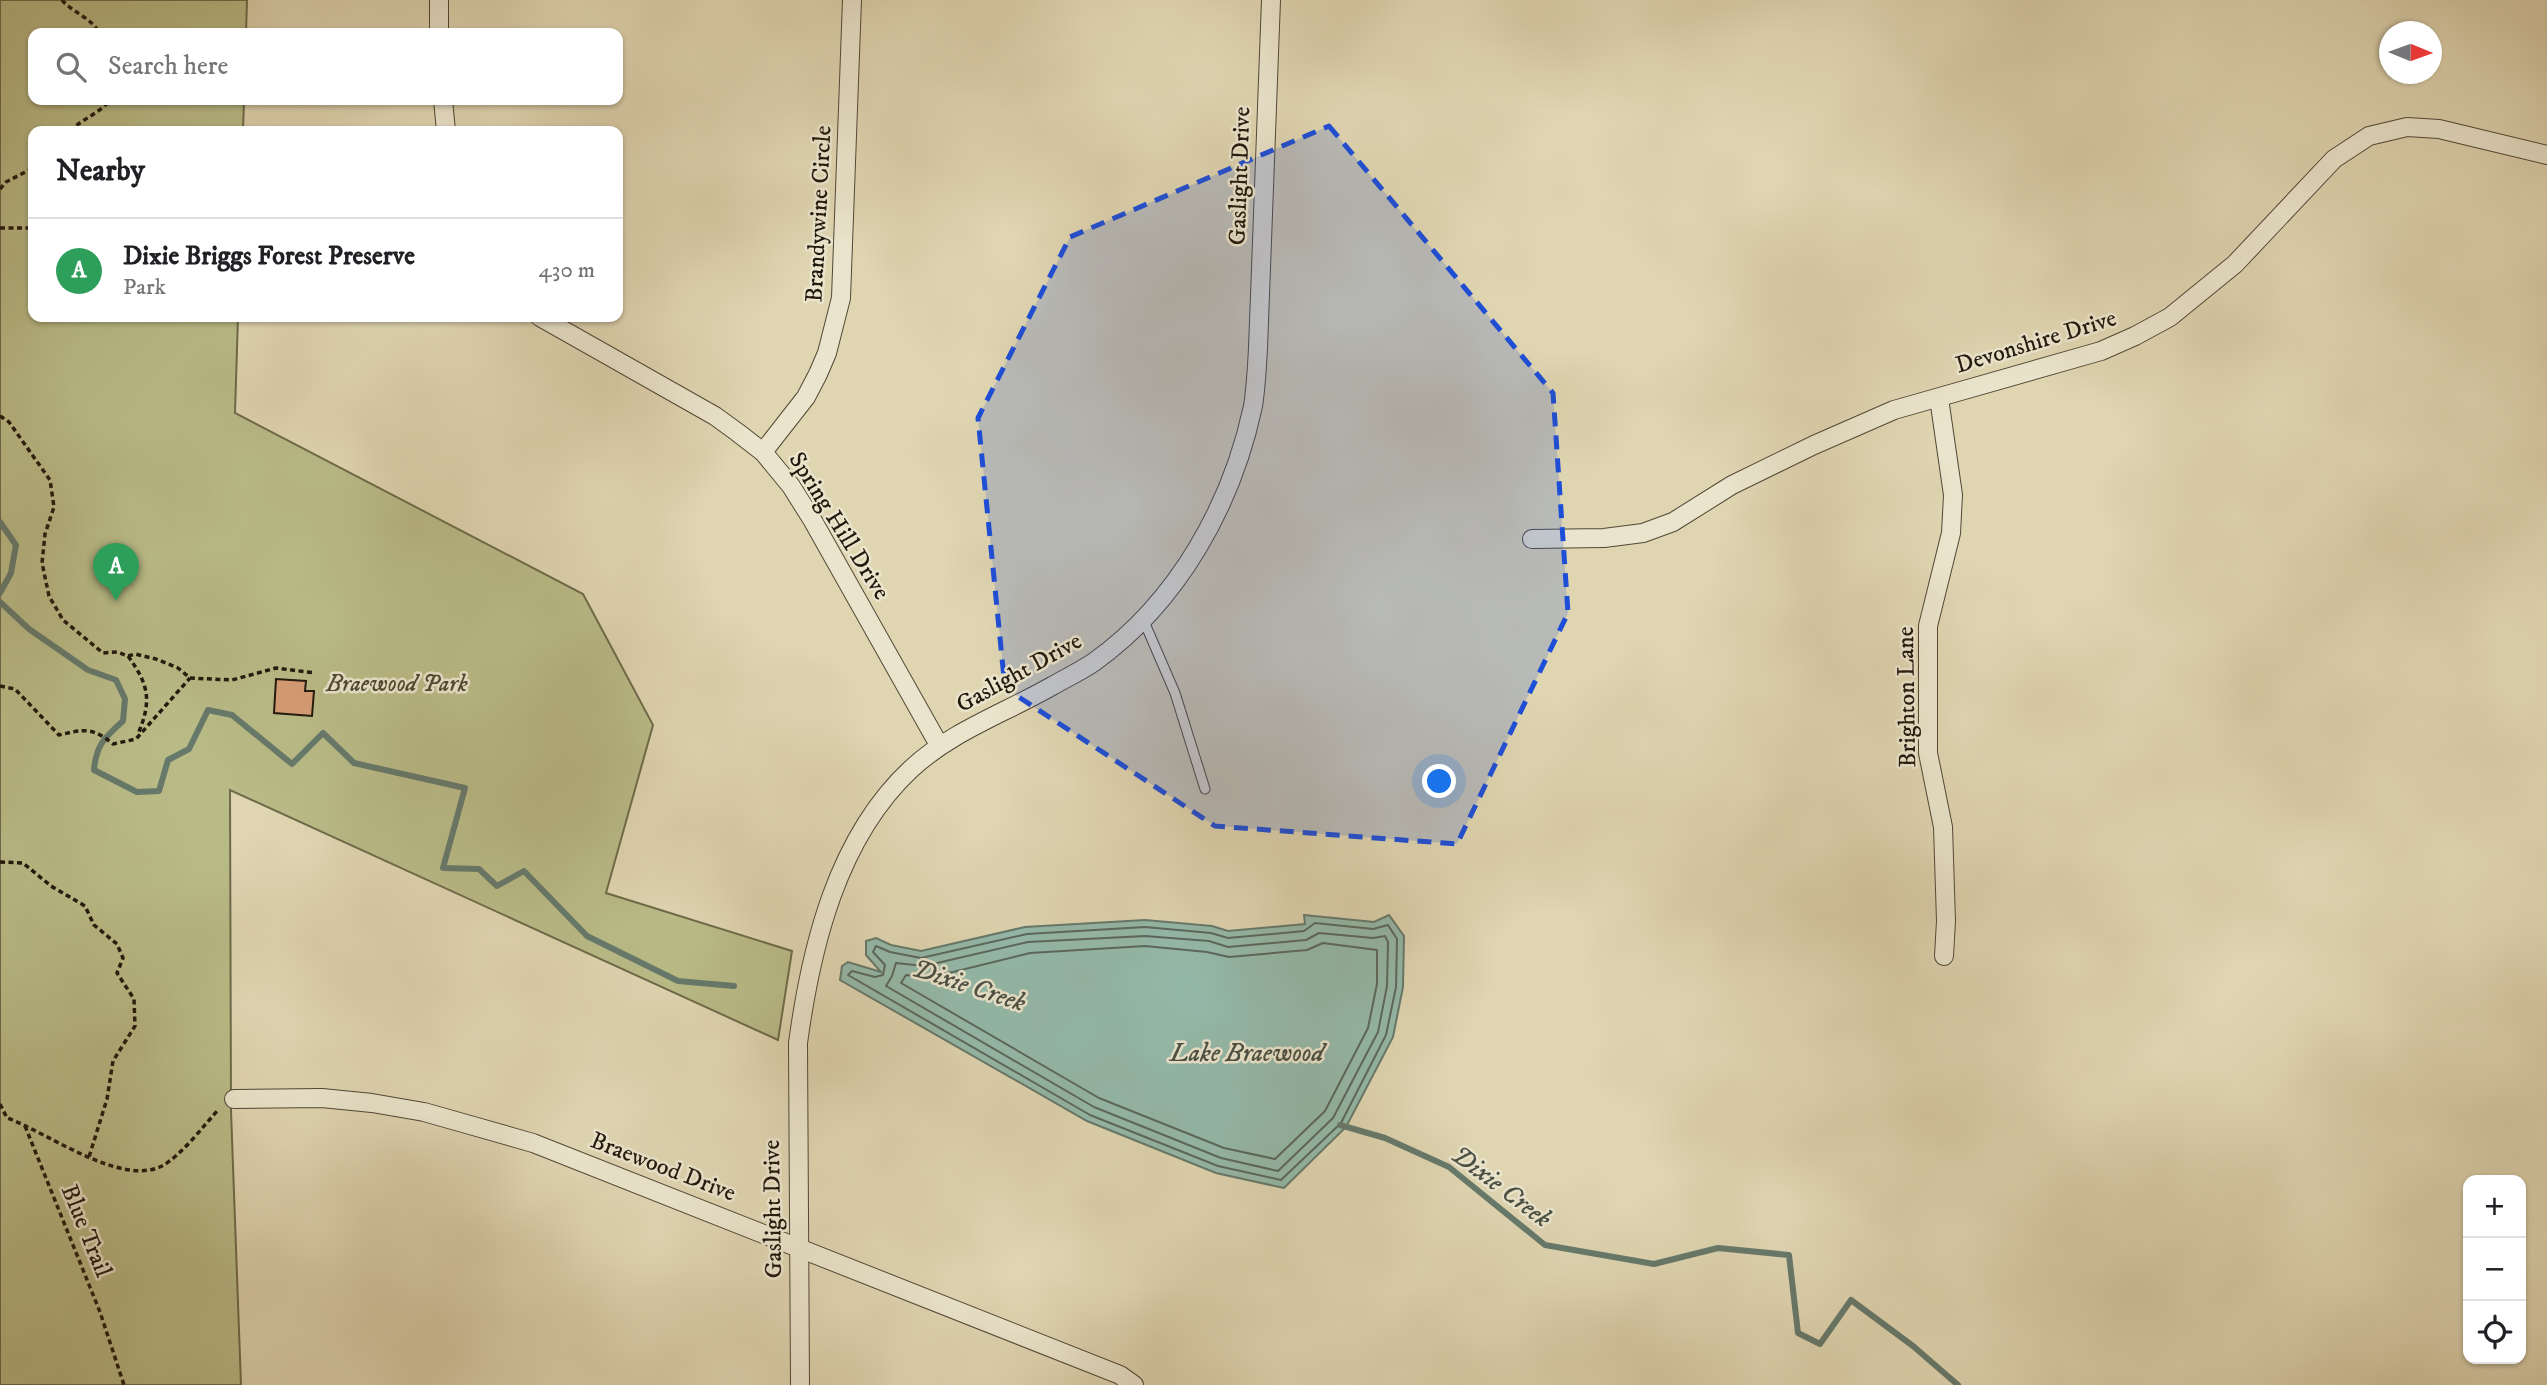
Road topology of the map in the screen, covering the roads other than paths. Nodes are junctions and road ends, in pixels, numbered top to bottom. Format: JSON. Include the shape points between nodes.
{"nodes":[{"id":1,"x":439,"y":0,"type":"edge"},
{"id":2,"x":852,"y":0,"type":"edge"},
{"id":3,"x":1271,"y":0,"type":"edge"},
{"id":4,"x":439,"y":28,"type":"edge"},
{"id":5,"x":443,"y":105,"type":"edge"},
{"id":6,"x":446,"y":126,"type":"edge"},
{"id":7,"x":2547,"y":155,"type":"edge"},
{"id":8,"x":549,"y":322,"type":"edge"},
{"id":9,"x":1939,"y":398,"type":"junction"},
{"id":10,"x":763,"y":452,"type":"junction"},
{"id":11,"x":1532,"y":539,"type":"dead end"},
{"id":12,"x":1143,"y":619,"type":"junction"},
{"id":13,"x":939,"y":745,"type":"junction"},
{"id":14,"x":1205,"y":789,"type":"dead end"},
{"id":15,"x":1944,"y":956,"type":"dead end"},
{"id":16,"x":234,"y":1099,"type":"road end"},
{"id":17,"x":799,"y":1246,"type":"junction"},
{"id":18,"x":800,"y":1385,"type":"edge"},
{"id":19,"x":1134,"y":1385,"type":"edge"}],
"edges":[{"from":1,"to":4,"type":"street"},
{"from":2,"to":10,"type":"street","name":"Brandywine Circle","via":[[841,298],[818,374]]},
{"from":3,"to":12,"type":"street","name":"Gaslight Drive","via":[[1253,405],[1237,463],[1211,526]]},
{"from":5,"to":6,"type":"street"},
{"from":7,"to":9,"type":"street","name":"Devonshire Drive","via":[[2439,129],[2407,127],[2369,136],[2334,159],[2235,264],[2170,317],[2101,351]]},
{"from":8,"to":10,"type":"street","name":"Spring Hill Drive","via":[[715,416]]},
{"from":9,"to":11,"type":"street","name":"Devonshire Drive","via":[[1894,410],[1814,445],[1732,485],[1674,522],[1643,533]]},
{"from":9,"to":15,"type":"street","name":"Brighton Lane","via":[[1953,495],[1951,533],[1928,626],[1928,753],[1943,827]]},
{"from":10,"to":13,"type":"street","name":"Spring Hill Drive","via":[[813,521]]},
{"from":12,"to":13,"type":"street","name":"Gaslight Drive","via":[[1093,662]]},
{"from":12,"to":14,"type":"lane","via":[[1175,693]]},
{"from":13,"to":17,"type":"street","name":"Gaslight Drive","via":[[909,770],[864,827],[829,905],[804,1000],[798,1043]]},
{"from":16,"to":17,"type":"street","name":"Braewood Drive","via":[[322,1098],[424,1112],[533,1143]]},
{"from":17,"to":18,"type":"street","name":"Gaslight Drive"},
{"from":17,"to":19,"type":"street","name":"Braewood Drive","via":[[1120,1375]]}]}
